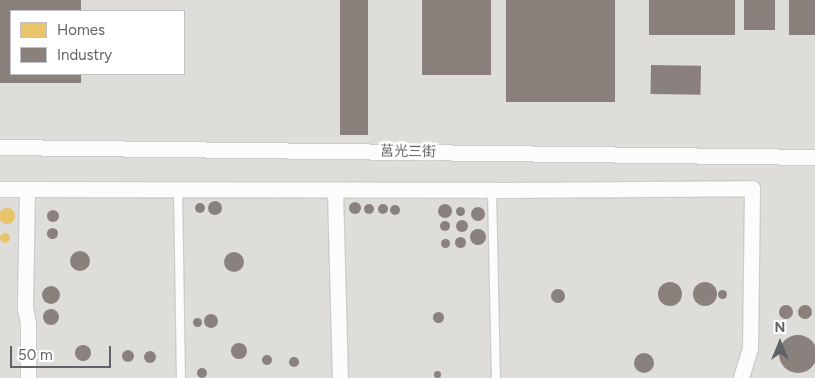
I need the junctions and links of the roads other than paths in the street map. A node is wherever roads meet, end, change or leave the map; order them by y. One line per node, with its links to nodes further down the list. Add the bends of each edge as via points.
1 (0, 147): 2 (street, 莒光三街)
2 (815, 157)
3 (0, 189): 4 (street)
4 (27, 189): 5 (street); 8 (street, via 25,308)
5 (178, 190): 6 (street); 9 (lane)
6 (335, 190): 7 (street); 10 (street)
7 (492, 190): 11 (lane); 12 (street, via 752,188 750,348)
8 (28, 378)
9 (182, 378)
10 (340, 378)
11 (496, 378)
12 (741, 378)

